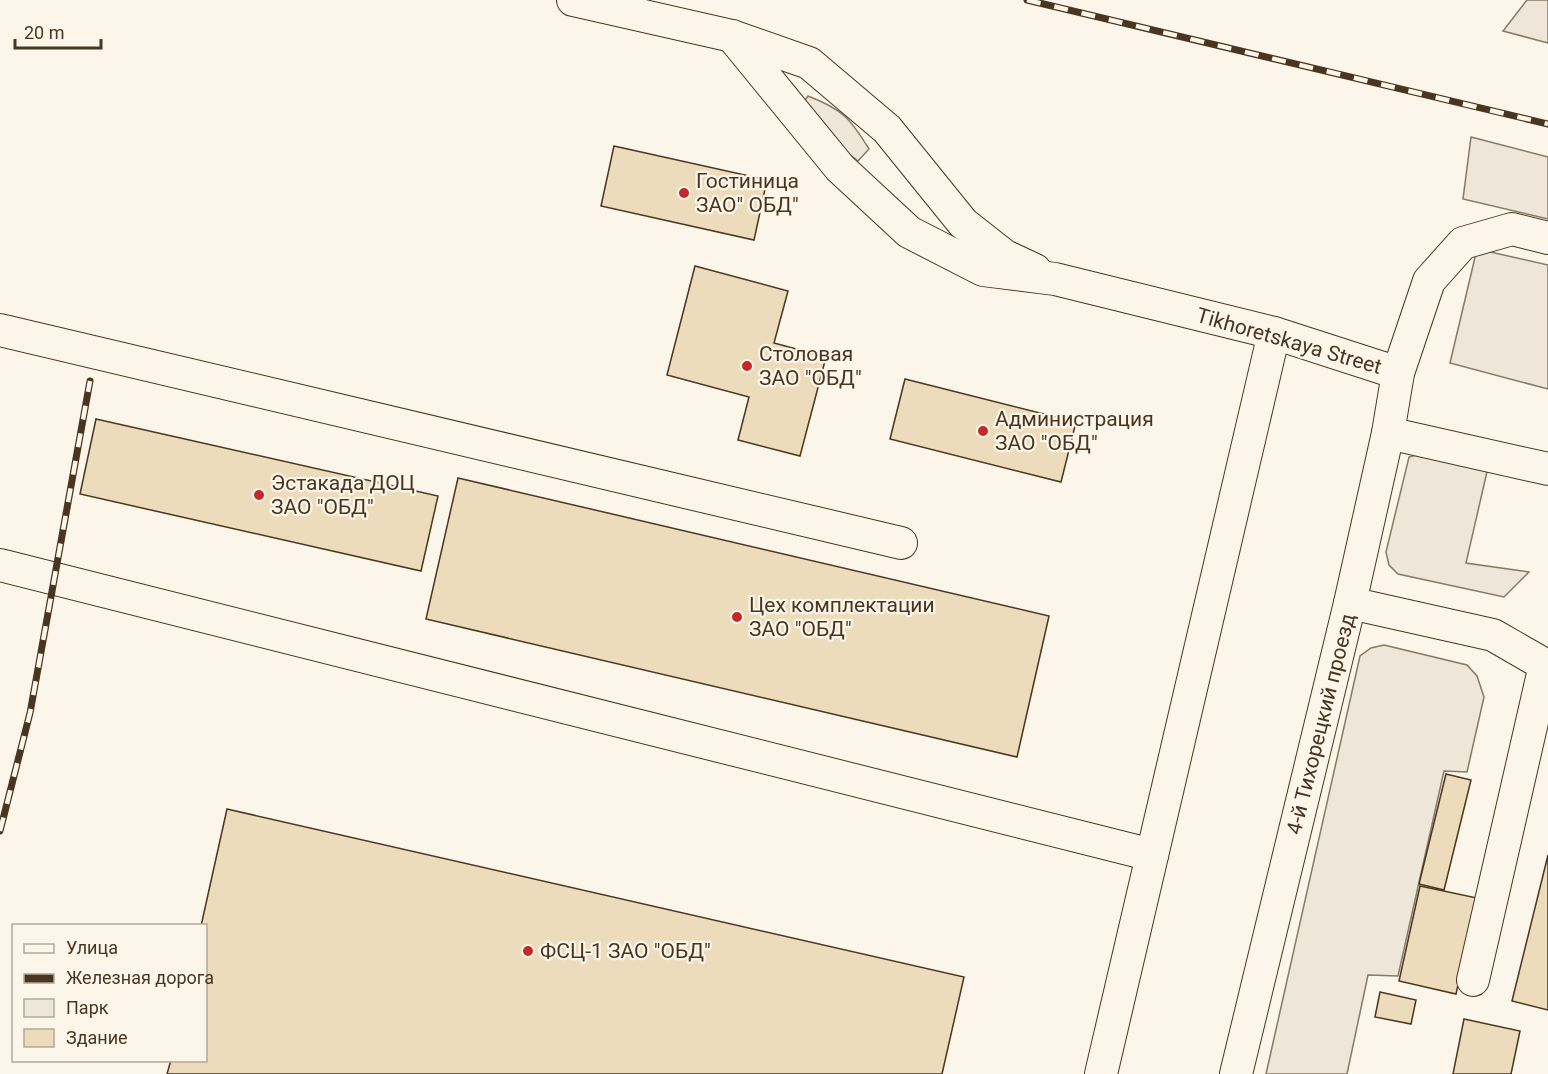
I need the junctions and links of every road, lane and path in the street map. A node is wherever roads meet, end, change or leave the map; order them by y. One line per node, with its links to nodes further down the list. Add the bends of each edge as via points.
1 (573, 0): 2 (street, Tikhoretskaya Street)
2 (732, 36): 4 (street, Tikhoretskaya Street, via 808,63 887,129 963,224 1005,256); 4 (street, Tikhoretskaya Street, via 840,168 909,232 983,270)
3 (1548, 238): 7 (street, Tikhoretskaya Street, via 1512,229 1463,243 1429,281)
4 (1055, 279): 6 (street, Tikhoretskaya Street)
5 (0, 330): 10 (street)
6 (1274, 333): 7 (street, Tikhoretskaya Street); 13 (street)
7 (1398, 372): 8 (street, 4-й Тихорецкий проезд)
8 (1388, 433): 9 (street); 12 (street, 4-й Тихорецкий проезд)
9 (1548, 469)
10 (901, 543)
11 (0, 565): 13 (street)
12 (1350, 603): 14 (street, via 1493,634 1545,665); 16 (street, 4-й Тихорецкий проезд)
13 (1152, 855): 15 (street)
14 (1473, 980)
15 (1101, 1074)
16 (1236, 1074)

